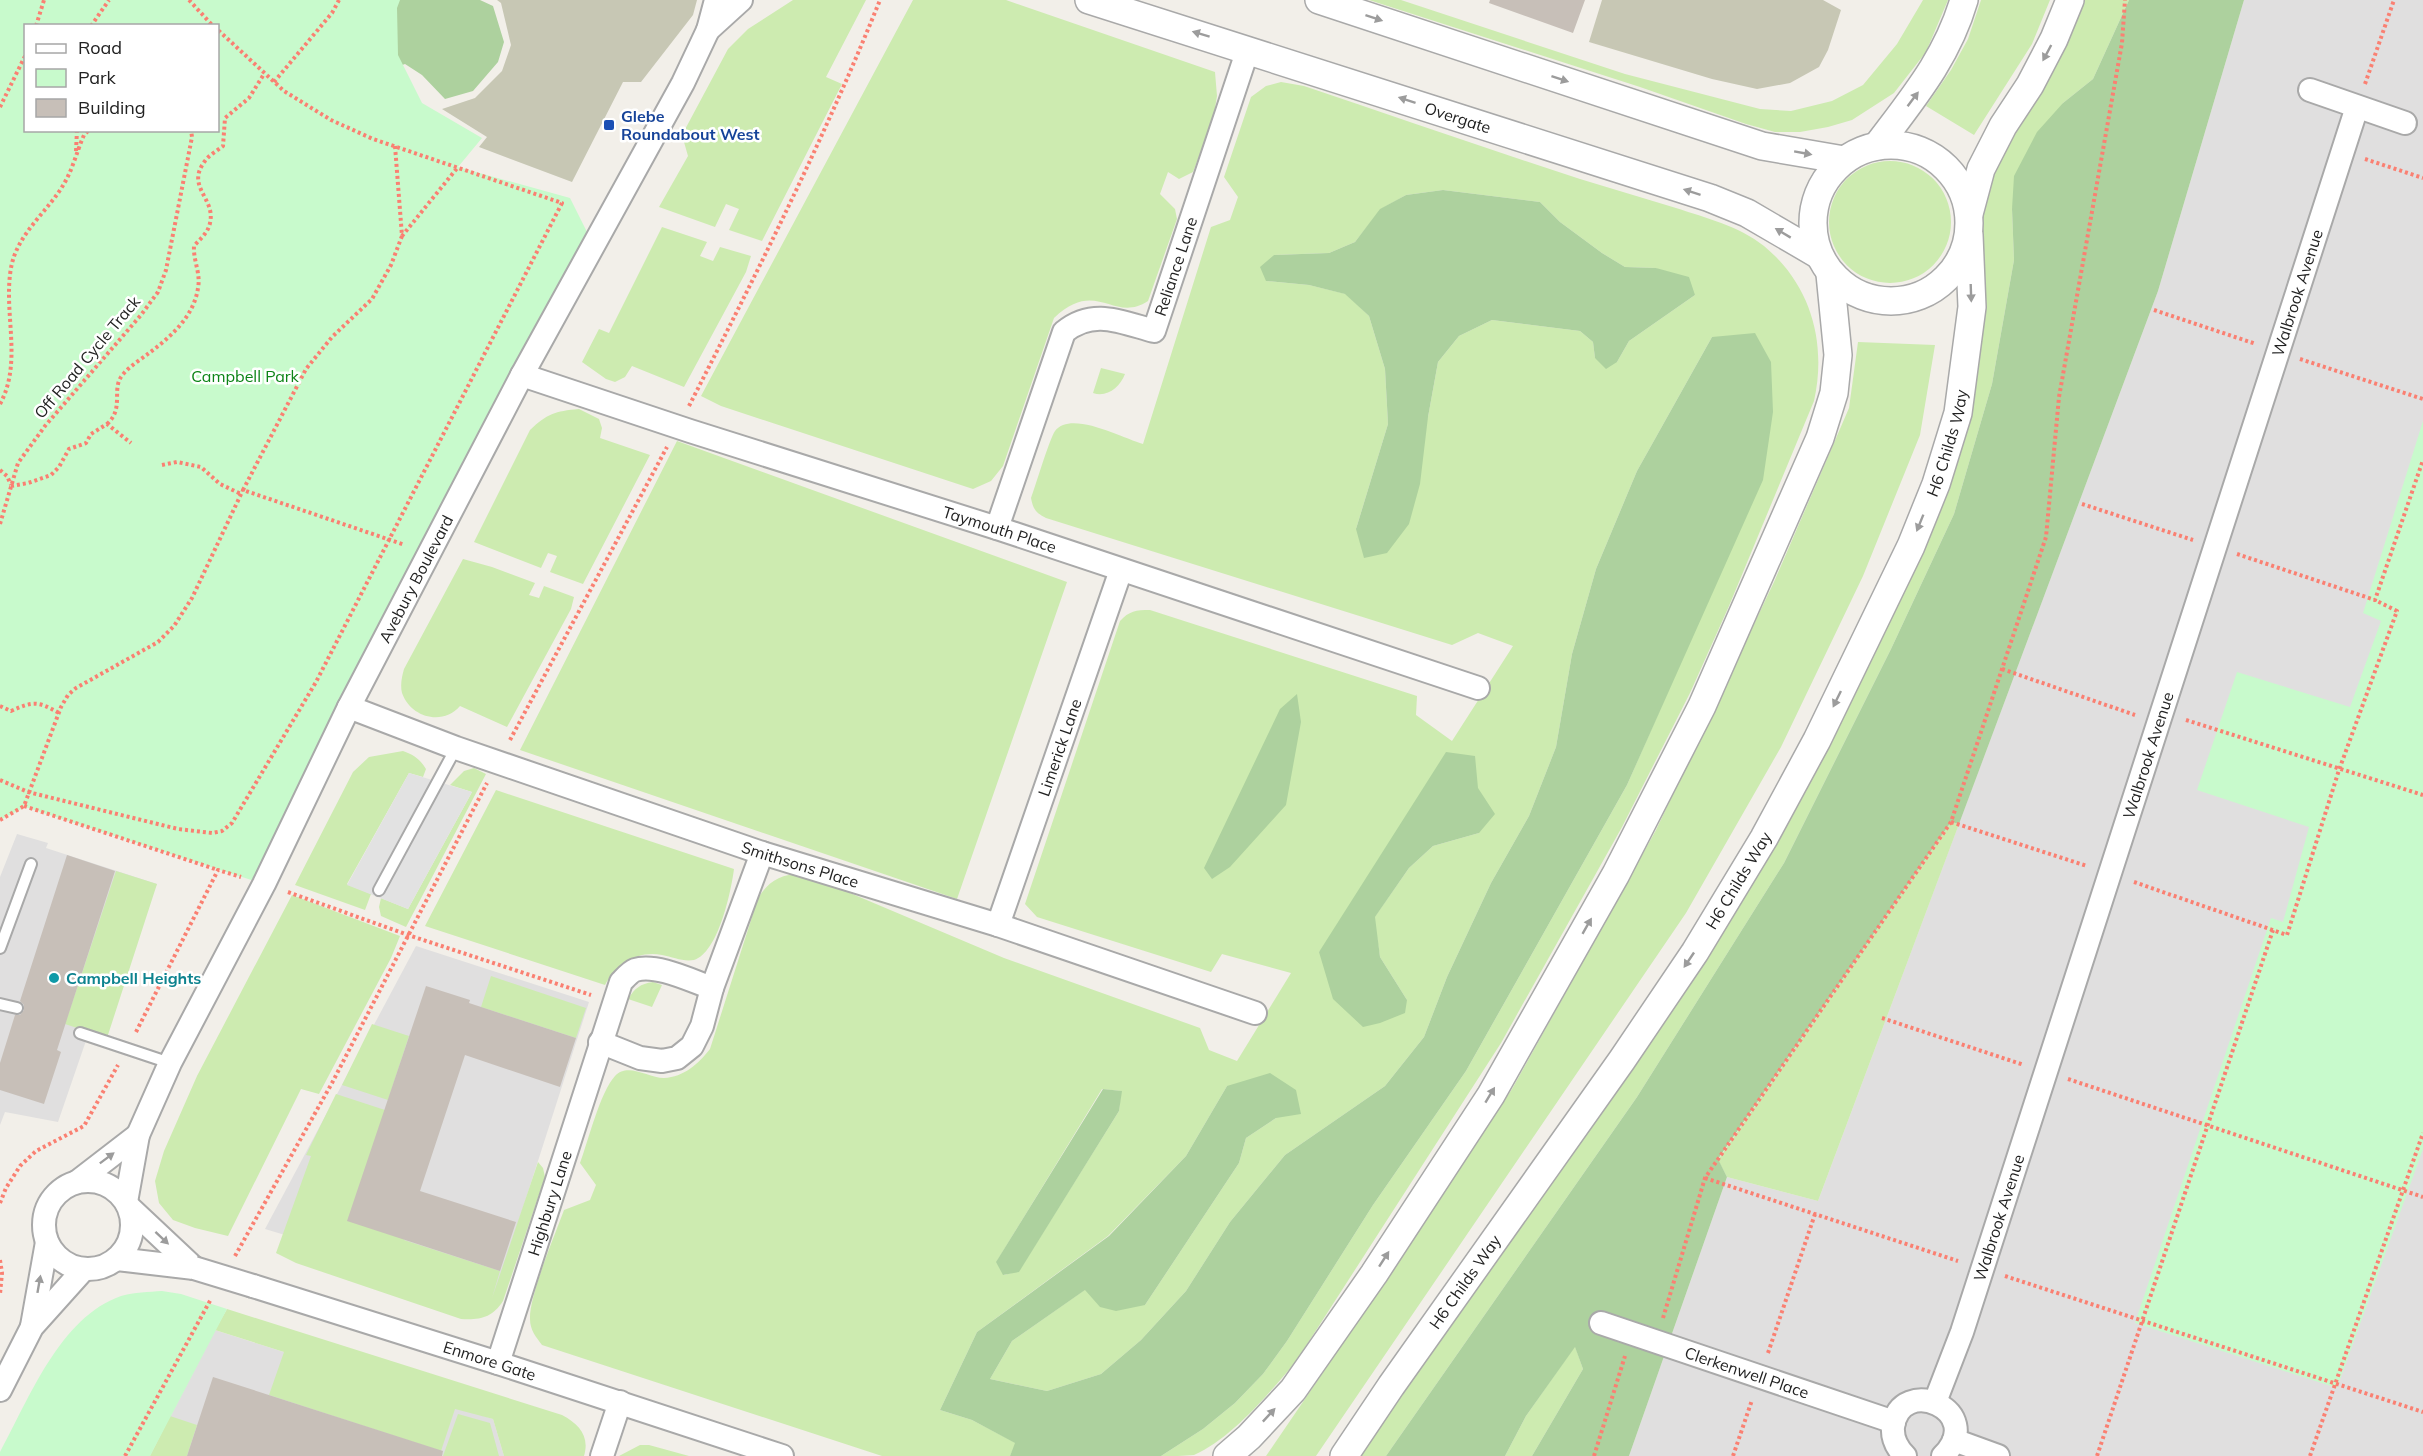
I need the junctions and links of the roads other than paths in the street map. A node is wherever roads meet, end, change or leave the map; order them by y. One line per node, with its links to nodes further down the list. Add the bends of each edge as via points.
1 (716, 0): 7 (street, Avebury Boulevard)
2 (741, 0): 7 (street, Avebury Boulevard)
3 (1089, 0): 8 (street, Overgate, one-way to 3)
4 (1319, 0): 13 (street, one-way to 13, via 1762,146)
5 (1964, 0): 12 (street, one-way to 5, via 1941,57)
6 (2070, 0): 14 (street, H6 Childs Way, one-way to 14, via 2055,39 1981,169)
7 (708, 30): 16 (street, Avebury Boulevard, via 683,83)
8 (1248, 49): 15 (street, Overgate, one-way to 8, via 1747,213 1710,198); 17 (street, Reliance Lane, via 1154,331 1090,318 1064,332)
9 (2310, 90): 10 (street)
10 (2357, 107): 11 (street); 46 (street, Walbrook Avenue, via 1982,1269)
11 (2406, 123)
12 (1877, 146): 13 (street); 14 (street, via 1903,145 1927,153 1948,169 1962,189)
13 (1844, 160): 15 (street, via 1818,193 1813,214 1813,235)
14 (1969, 224): 15 (street, via 1962,256 1950,275 1933,290 1912,299 1868,299 1847,289); 52 (street, H6 Childs Way, one-way to 52, via 1972,307 1958,413 1911,546 1817,740 1695,952)
15 (1824, 265): 51 (street, one-way to 15, via 1293,1389 1374,1274 1491,1095 1622,864 1701,706 1820,438 1834,393 1838,355)
16 (522, 375): 17 (street, Taymouth Place); 20 (street, Avebury Boulevard)
17 (997, 528): 18 (street, Taymouth Place)
18 (1121, 570): 19 (street, Taymouth Place); 25 (street, Limerick Lane)
19 (1478, 688)
20 (349, 706): 21 (street, Smithsons Place); 33 (street, Avebury Boulevard, via 264,884)
21 (456, 748): 22 (street, Smithsons Place); 24 (lane)
22 (762, 852): 25 (street, Smithsons Place); 27 (street)
23 (30, 864): 26 (lane)
24 (379, 890)
25 (998, 926): 30 (street, Smithsons Place)
26 (0, 948)
27 (712, 988): 32 (street, via 692,1046 677,1058 640,1058); 32 (street, Highbury Lane, via 646,968 633,971 621,982)
28 (0, 1004): 29 (lane)
29 (17, 1008)
30 (1255, 1013)
31 (80, 1033): 33 (lane)
32 (600, 1042): 43 (street, Highbury Lane)
33 (170, 1063): 34 (street, Avebury Boulevard)
34 (138, 1135): 35 (street, Avebury Boulevard, one-way to 34); 36 (street, Avebury Boulevard)
35 (77, 1182): 36 (street, via 105,1184); 37 (street, via 52,1198 45,1212)
36 (128, 1205): 38 (street, via 131,1235); 39 (street, Enmore Gate, one-way to 39)
37 (47, 1242): 40 (street, via 62,1261); 42 (street, one-way to 37)
38 (117, 1259): 39 (street, Enmore Gate); 40 (street)
39 (194, 1268): 43 (street, Enmore Gate, bridge)
40 (84, 1269): 42 (street)
41 (1601, 1323): 47 (street, Clerkenwell Place)
42 (32, 1327): 44 (street)
43 (498, 1363): 45 (street, Enmore Gate)
44 (0, 1390)
45 (620, 1402): 49 (street); 50 (street, Enmore Gate)
46 (1935, 1402): 47 (street, via 1916,1401 1899,1412); 48 (street, via 1950,1413 1954,1422)
47 (1894, 1422): 53 (street, via 1896,1445)
48 (1948, 1448): 54 (street)
49 (602, 1456)
50 (782, 1456)
51 (1227, 1456)
52 (1344, 1456)
53 (1905, 1456)
54 (1998, 1456)

